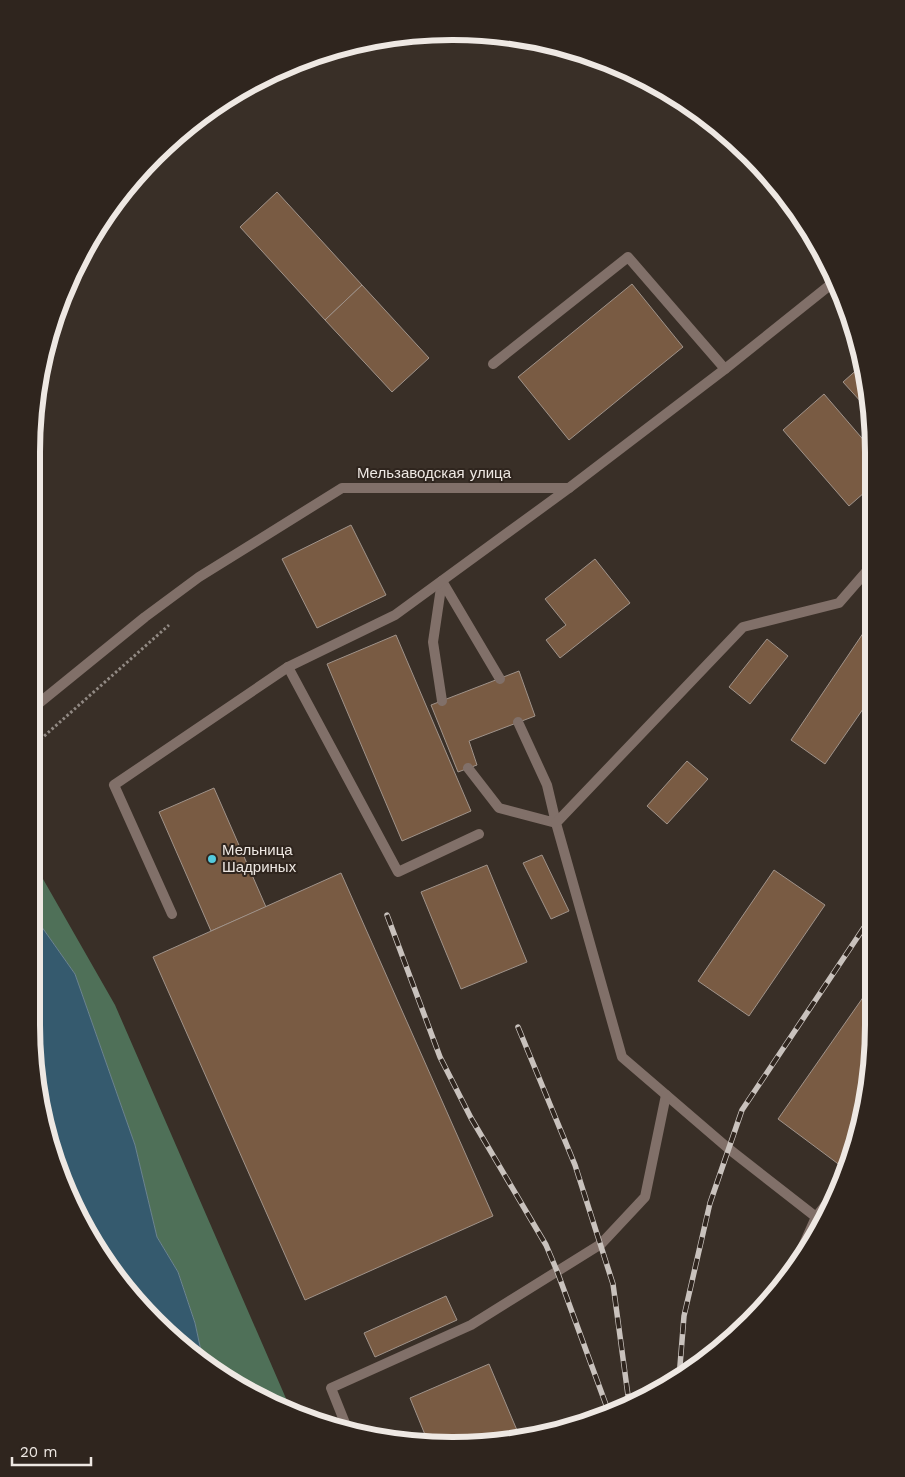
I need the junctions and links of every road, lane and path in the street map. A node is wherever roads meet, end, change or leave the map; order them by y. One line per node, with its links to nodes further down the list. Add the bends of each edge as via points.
1 (829, 285): 3 (street)
2 (493, 364): 3 (street, via 628,256)
3 (725, 369): 4 (street)
4 (569, 488): 6 (street); 11 (street, Мельзаводская улица, via 342,488 199,577)
5 (865, 573): 15 (street, via 839,604 743,627)
6 (442, 581): 8 (street, via 395,615); 9 (street); 10 (street, via 433,642)
7 (170, 624): 13 (path)
8 (288, 667): 16 (street, via 398,872); 17 (street, via 114,785)
9 (500, 678)
10 (442, 701)
11 (40, 702)
12 (518, 722): 15 (street, via 547,785)
13 (40, 740)
14 (468, 768): 15 (street, via 499,808)
15 (556, 823): 18 (street, via 622,1057)
16 (479, 834)
17 (172, 914)
18 (666, 1095): 20 (street); 22 (street, via 645,1197 601,1244 471,1325 331,1388)
19 (819, 1214): 20 (street)
20 (816, 1217): 21 (street)
21 (809, 1232)
22 (344, 1422)

